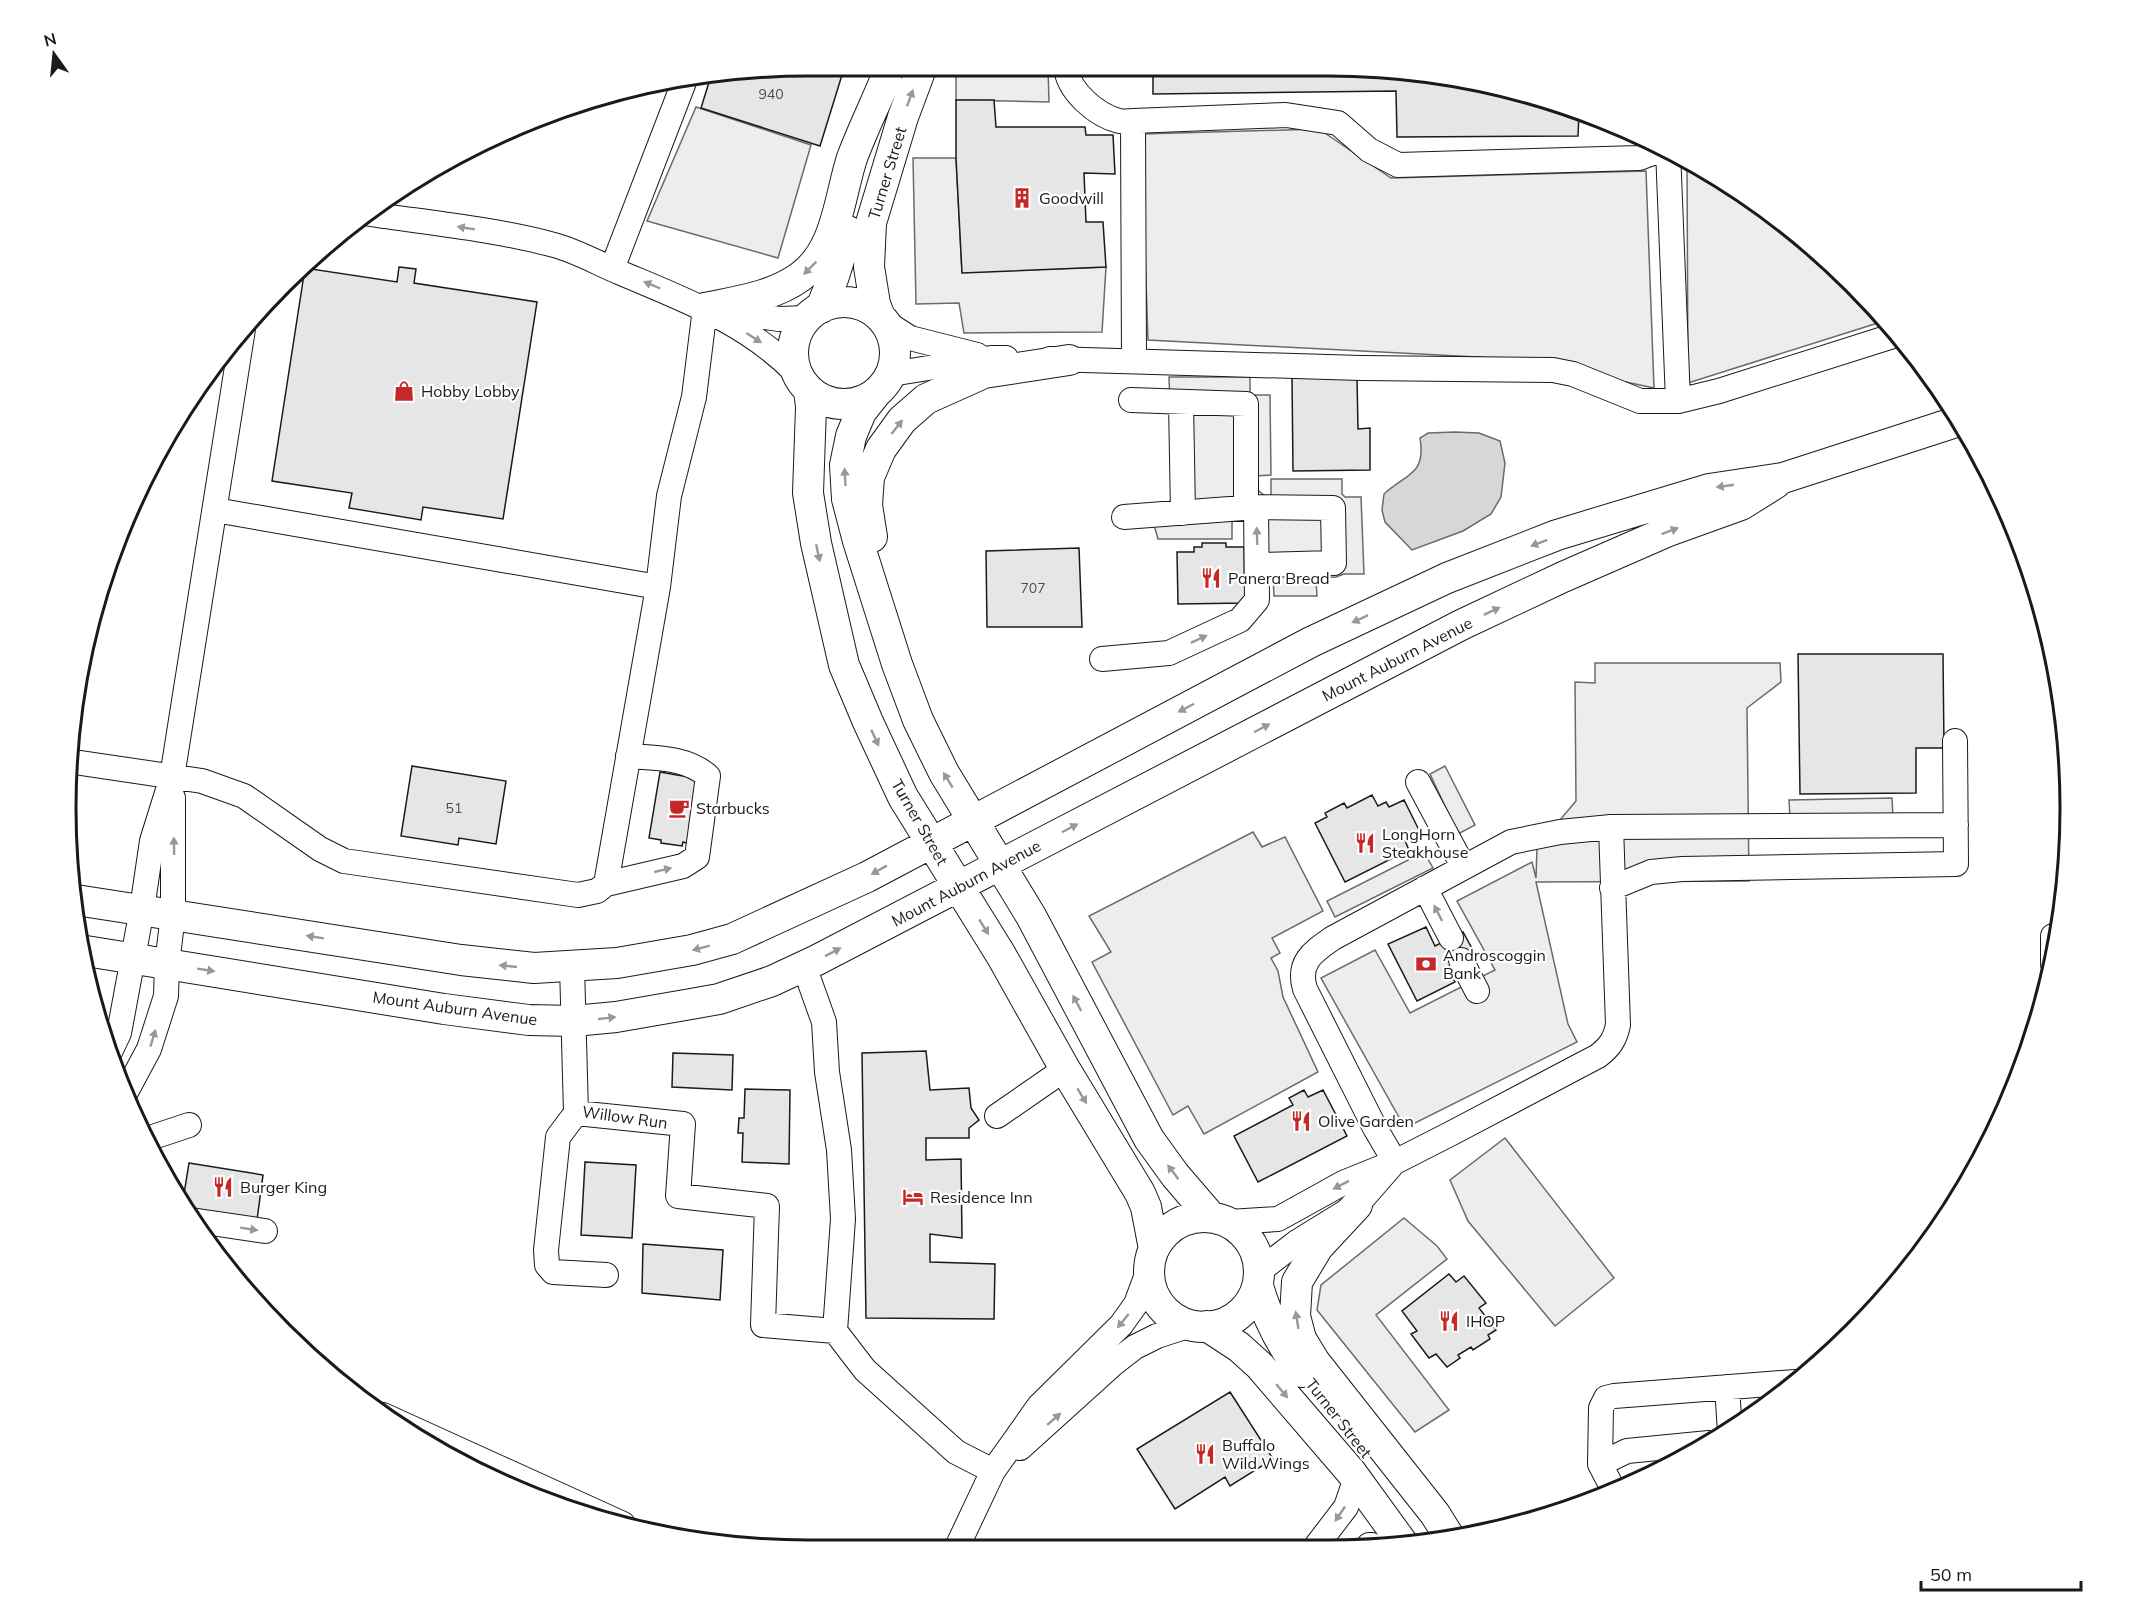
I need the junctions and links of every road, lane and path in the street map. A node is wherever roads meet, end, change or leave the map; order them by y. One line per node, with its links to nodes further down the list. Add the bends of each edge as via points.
1 (886, 76): 11 (main road, one-way to 11, via 853,158 830,237 817,262 781,289)
2 (887, 76): 12 (main road, Turner Street, via 845,243)
3 (918, 76): 13 (main road, Turner Street, one-way to 3, via 869,267 871,223)
4 (1068, 76): 6 (street, via 1093,108 1119,121)
5 (682, 88): 10 (street)
6 (1133, 121): 7 (street, via 1286,115 1338,123 1369,150 1398,165 1639,158); 18 (street)
7 (1654, 153)
8 (1667, 160): 22 (street)
9 (380, 216): 10 (street, one-way to 9, via 556,246 504,234)
10 (612, 269): 11 (street, one-way to 10)
11 (705, 308): 12 (street, via 779,319); 19 (street, one-way to 19, via 781,357); 34 (street, via 694,397 669,496)
12 (814, 313): 13 (main road, via 831,304 848,303 863,306); 19 (main road, Turner Street, via 801,326 794,343 793,354)
13 (882, 320): 16 (street, via 910,338); 20 (main road, Turner Street, via 894,342 896,356)
14 (1889, 338): 22 (street)
15 (238, 350): 30 (street)
16 (991, 358): 17 (street); 20 (street)
17 (1069, 360): 18 (street); 36 (main road, one-way to 17, via 867,505 869,477 881,449 902,420 936,394 984,373)
18 (1134, 361): 22 (street, via 1554,370 1640,400)
19 (803, 382): 20 (main road, via 824,400 853,404); 45 (main road, Turner Street, one-way to 45, via 811,407 808,493 844,664 903,797)
20 (884, 383): 36 (main road, Turner Street, one-way to 20, via 847,499 845,465 861,412)
21 (1131, 400): 23 (street)
22 (1677, 401)
23 (1181, 402): 29 (street, via 1246,404); 31 (street)
24 (1948, 420): 27 (main road)
25 (1950, 424): 27 (main road, Mount Auburn Avenue)
26 (1954, 430): 27 (main road)
27 (1904, 438): 28 (main road, Mount Auburn Avenue)
28 (1783, 478): 42 (main road, Mount Auburn Avenue, one-way to 42, via 1709,489 1557,536 1447,578 1311,642); 46 (main road, Mount Auburn Avenue, one-way to 28, via 1461,625 1646,541 1741,505)
29 (1251, 508): 31 (street); 33 (street, one-way to 29); 33 (street, via 1333,508 1334,563)
30 (215, 510): 34 (street); 40 (street)
31 (1182, 513): 32 (street)
32 (1124, 517)
33 (1266, 565): 35 (street, one-way to 33, via 1169,653 1240,620 1257,600)
34 (658, 586): 38 (street)
35 (1102, 659)
36 (897, 664): 42 (main road, Turner Street, one-way to 36, via 918,720)
37 (1955, 741): 43 (street)
38 (628, 756): 48 (street); 48 (street, one-way to 38, via 683,866 697,857 708,776 698,767 668,759)
39 (78, 763): 40 (street)
40 (172, 777): 48 (street, via 202,781 244,796 320,849 344,861 579,895 597,891); 53 (street, via 152,842); 54 (street, one-way to 40)
41 (1418, 782): 47 (street)
42 (973, 820): 45 (main road, Mount Auburn Avenue); 46 (main road, Turner Street)
43 (1956, 825): 44 (street); 51 (street, via 1956,864 1651,872)
44 (1611, 827): 47 (street, via 1510,842); 51 (street)
45 (931, 842): 49 (main road, Turner Street); 60 (main road, Mount Auburn Avenue, one-way to 60, via 867,877 732,939 617,963)
46 (1000, 866): 49 (main road, Mount Auburn Avenue); 73 (main road, Turner Street, one-way to 46, via 1175,1175 1149,1139 1031,916)
47 (1463, 867): 50 (street)
48 (606, 884)
49 (959, 887): 61 (main road, Mount Auburn Avenue, one-way to 49); 65 (main road, Turner Street, one-way to 65)
50 (1425, 888): 55 (street, one-way to 50); 71 (street, via 1315,950 1301,977)
51 (1612, 888): 71 (street, via 1618,1025 1609,1048)
52 (83, 901): 53 (main road, Mount Auburn Avenue)
53 (142, 909): 54 (main road, Mount Auburn Avenue); 57 (street)
54 (173, 915): 59 (street); 60 (main road, Mount Auburn Avenue, one-way to 54, via 534,968 461,960)
55 (1451, 939)
56 (91, 952): 57 (main road, Mount Auburn Avenue)
57 (132, 958): 59 (main road, Mount Auburn Avenue); 64 (street)
58 (1461, 960): 62 (street)
59 (167, 964): 63 (main road, Mount Auburn Avenue, one-way to 63, via 444,1010); 66 (street, one-way to 59, via 149,1049 165,996)
60 (572, 966): 63 (street, Willow Run)
61 (804, 966): 63 (main road, Mount Auburn Avenue, one-way to 61, via 719,999); 80 (street, via 824,1022 839,1150 843,1219)
62 (1478, 991)
63 (574, 1021): 67 (street, Willow Run)
64 (115, 1042)
65 (1065, 1069): 68 (street); 76 (main road, Turner Street, one-way to 76, via 1140,1193 1146,1207)
66 (130, 1084)
67 (576, 1113): 77 (street, via 558,1137 547,1265 553,1272); 80 (street, Willow Run, via 683,1124 678,1196 767,1206 763,1325)
68 (997, 1116)
69 (148, 1124): 70 (street, via 178,1123)
70 (154, 1136)
71 (1395, 1162): 72 (street); 73 (street, one-way to 73, via 1343,1183 1278,1219)
72 (1357, 1205): 78 (street, via 1298,1242); 91 (main road, one-way to 72, via 1301,1339 1295,1316 1297,1282 1318,1247)
73 (1220, 1220): 76 (main road, via 1198,1216 1173,1226 1159,1240); 78 (main road, via 1246,1235 1259,1260)
74 (205, 1222): 75 (street, one-way to 75)
75 (265, 1231)
76 (1151, 1259): 79 (main road, via 1156,1298 1168,1313); 87 (street, one-way to 87, via 1136,1304 1121,1325 1039,1406)
77 (606, 1275)
78 (1258, 1279): 79 (main road, via 1248,1306 1231,1320); 92 (main road, Turner Street, via 1271,1320 1291,1358)
79 (1198, 1326): 87 (street, one-way to 79, via 1135,1347 1157,1336); 88 (main road, Turner Street, one-way to 88, via 1239,1347 1260,1365)
80 (835, 1331): 87 (street, via 865,1370 956,1452)
81 (1781, 1383): 82 (street)
82 (1727, 1387): 83 (street); 86 (street, via 1606,1398 1601,1408)
83 (1729, 1421)
84 (440, 1441): 90 (street)
85 (1689, 1445): 86 (street, via 1627,1451)
86 (1600, 1464): 89 (street)
87 (993, 1471): 94 (street)
88 (1356, 1479): 93 (main road, Turner Street); 95 (street, one-way to 95, via 1346,1507)
89 (1611, 1484)
90 (580, 1504)
91 (1445, 1530)
92 (1428, 1533)
93 (1398, 1537)
94 (960, 1540)
95 (1321, 1540)

